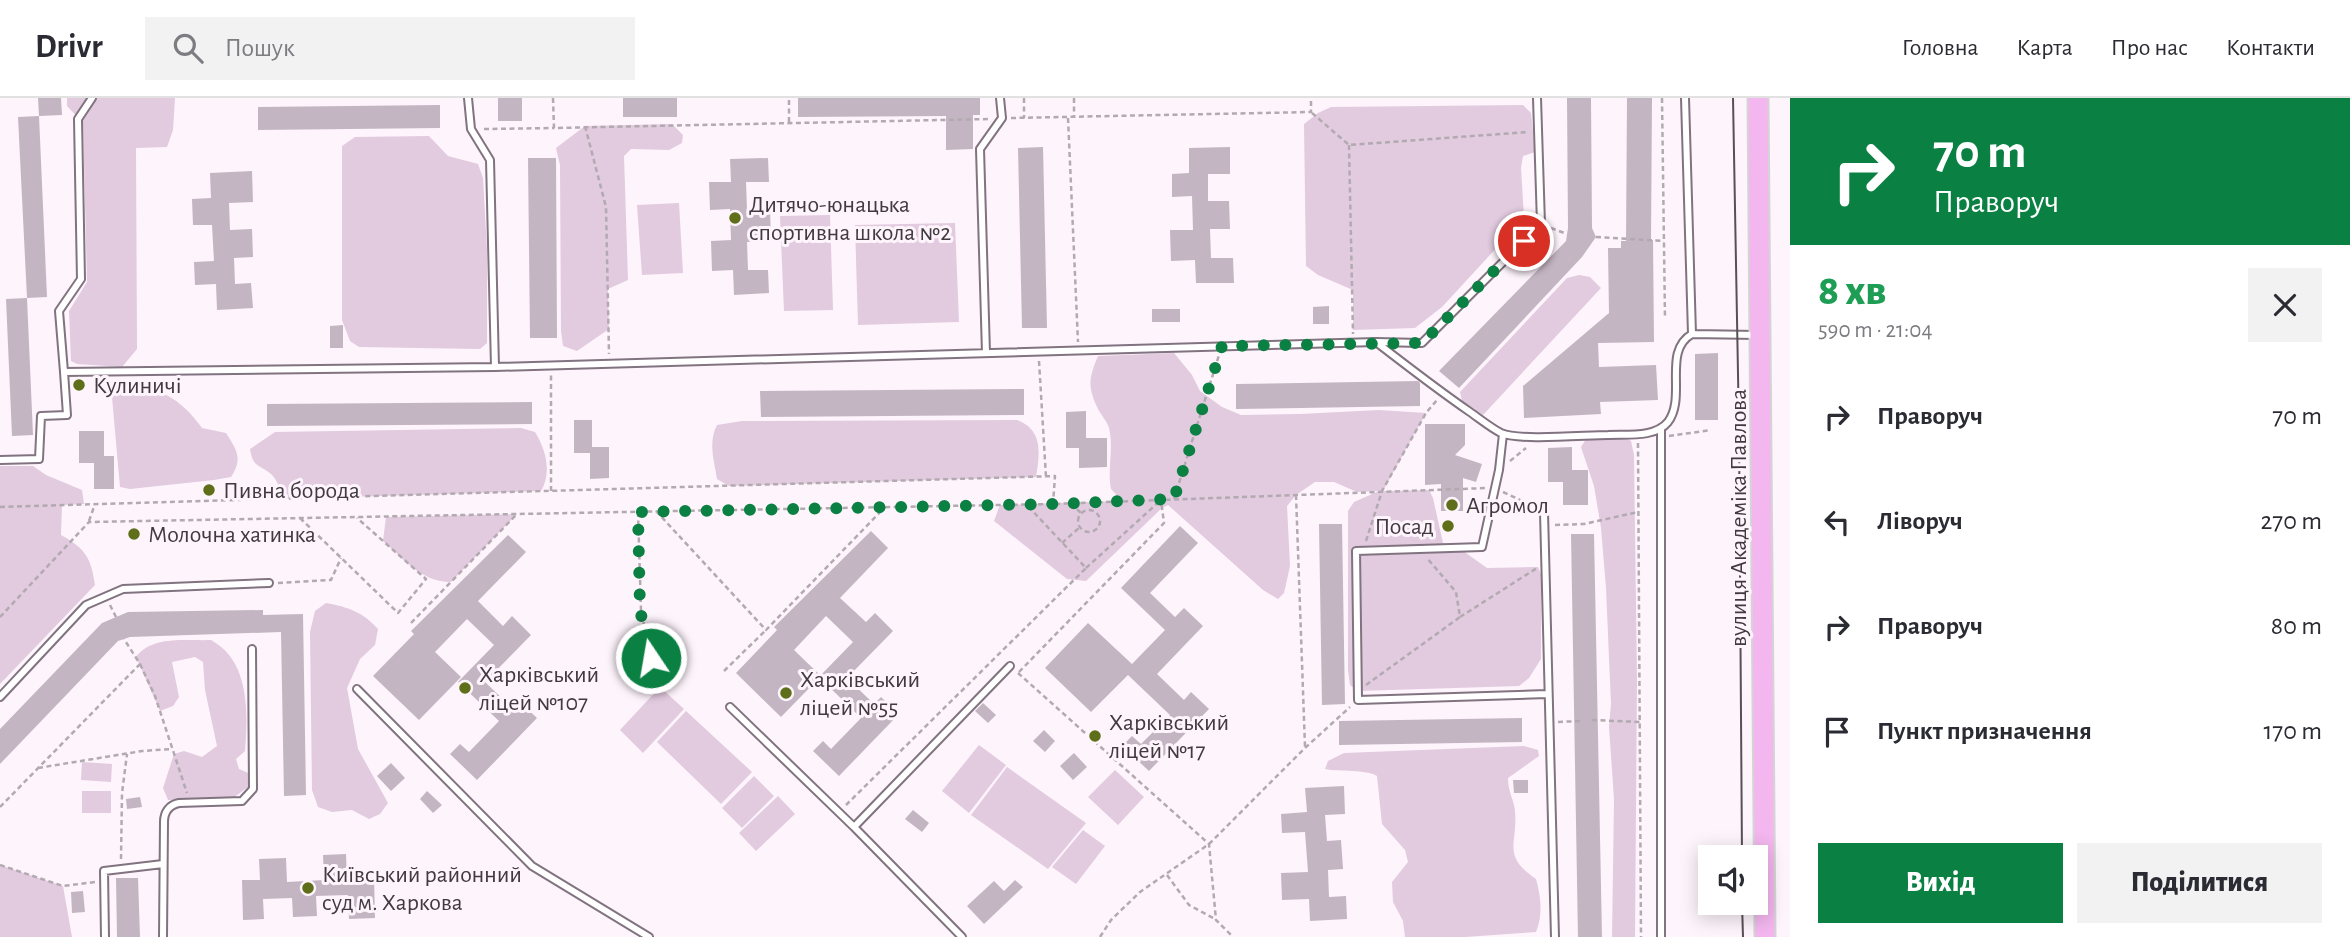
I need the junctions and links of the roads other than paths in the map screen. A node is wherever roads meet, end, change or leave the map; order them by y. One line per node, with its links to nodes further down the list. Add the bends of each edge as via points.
1 (92, 98): 12 (lane, via 78,119 81,279 59,311)
2 (468, 98): 11 (lane, via 471,129 490,160)
3 (1000, 98): 10 (lane, via 1002,118 980,149)
4 (1537, 98): 9 (lane, via 1541,224 1422,343)
5 (1685, 98): 7 (lane)
6 (1758, 98): 8 (main road, вулиця Академіка Павлова)
7 (1692, 334): 8 (lane); 14 (lane, via 1679,347 1674,408)
8 (1761, 335): 32 (main road, вулиця Академіка Павлова)
9 (1376, 342): 10 (lane); 13 (lane)
10 (986, 353): 11 (lane)
11 (495, 368): 12 (lane)
12 (64, 372): 15 (lane, via 67,415 41,416 39,459)
13 (1503, 434): 14 (lane); 21 (lane, via 1482,547 1356,551 1358,700)
14 (1661, 434): 31 (lane)
15 (0, 460)
16 (1544, 512): 21 (lane)
17 (269, 583): 22 (lane, via 123,589 86,605)
18 (252, 649): 25 (lane, via 253,789 237,802 174,804 164,817)
19 (1010, 666): 24 (lane)
20 (357, 689): 28 (lane, via 532,866)
21 (1547, 694): 30 (lane)
22 (0, 697)
23 (730, 707): 24 (lane)
24 (854, 827): 29 (lane)
25 (163, 864): 26 (lane, via 104,871); 27 (lane)
26 (105, 937)
27 (163, 937)
28 (649, 937)
29 (962, 937)
30 (1555, 937)
31 (1661, 937)
32 (1765, 937)

